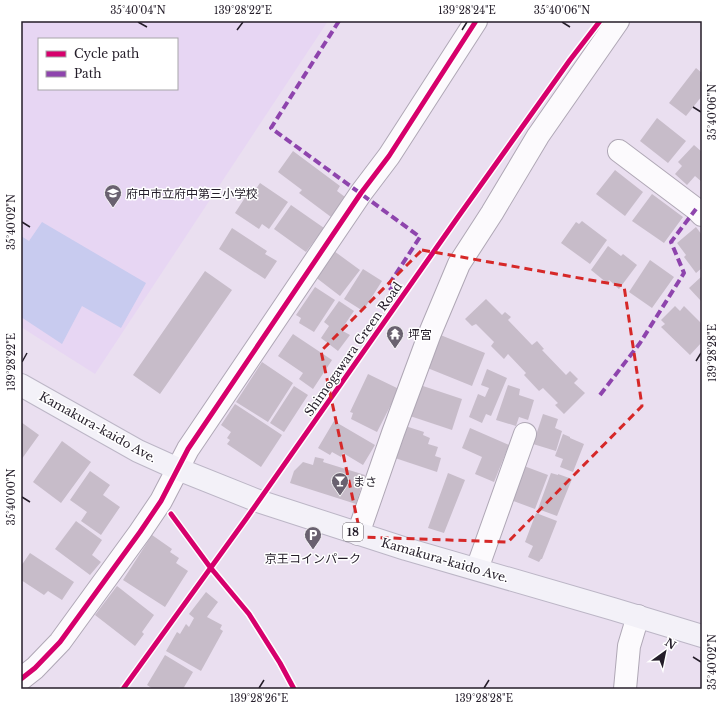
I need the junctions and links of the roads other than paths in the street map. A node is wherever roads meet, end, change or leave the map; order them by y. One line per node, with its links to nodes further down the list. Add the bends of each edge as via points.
1 (476, 21): 7 (street, via 389,156 361,193 188,449)
2 (618, 21): 8 (street, via 538,136 459,264 430,333)
3 (619, 152): 4 (street)
4 (702, 215)
5 (21, 385): 7 (main road, Kamakura-kaido Ave. / 18, via 138,451)
6 (525, 434): 9 (street)
7 (178, 469): 8 (main road, Kamakura-kaido Ave. / 18, via 258,501); 12 (street, via 140,532 60,642)
8 (358, 534): 9 (main road, Kamakura-kaido Ave. / 18)
9 (477, 569): 10 (main road, Kamakura-kaido Ave. / 18)
10 (638, 616): 11 (main road, Kamakura-kaido Ave. / 18); 13 (street, via 629,646)
11 (702, 636)
12 (21, 679)
13 (625, 689)

